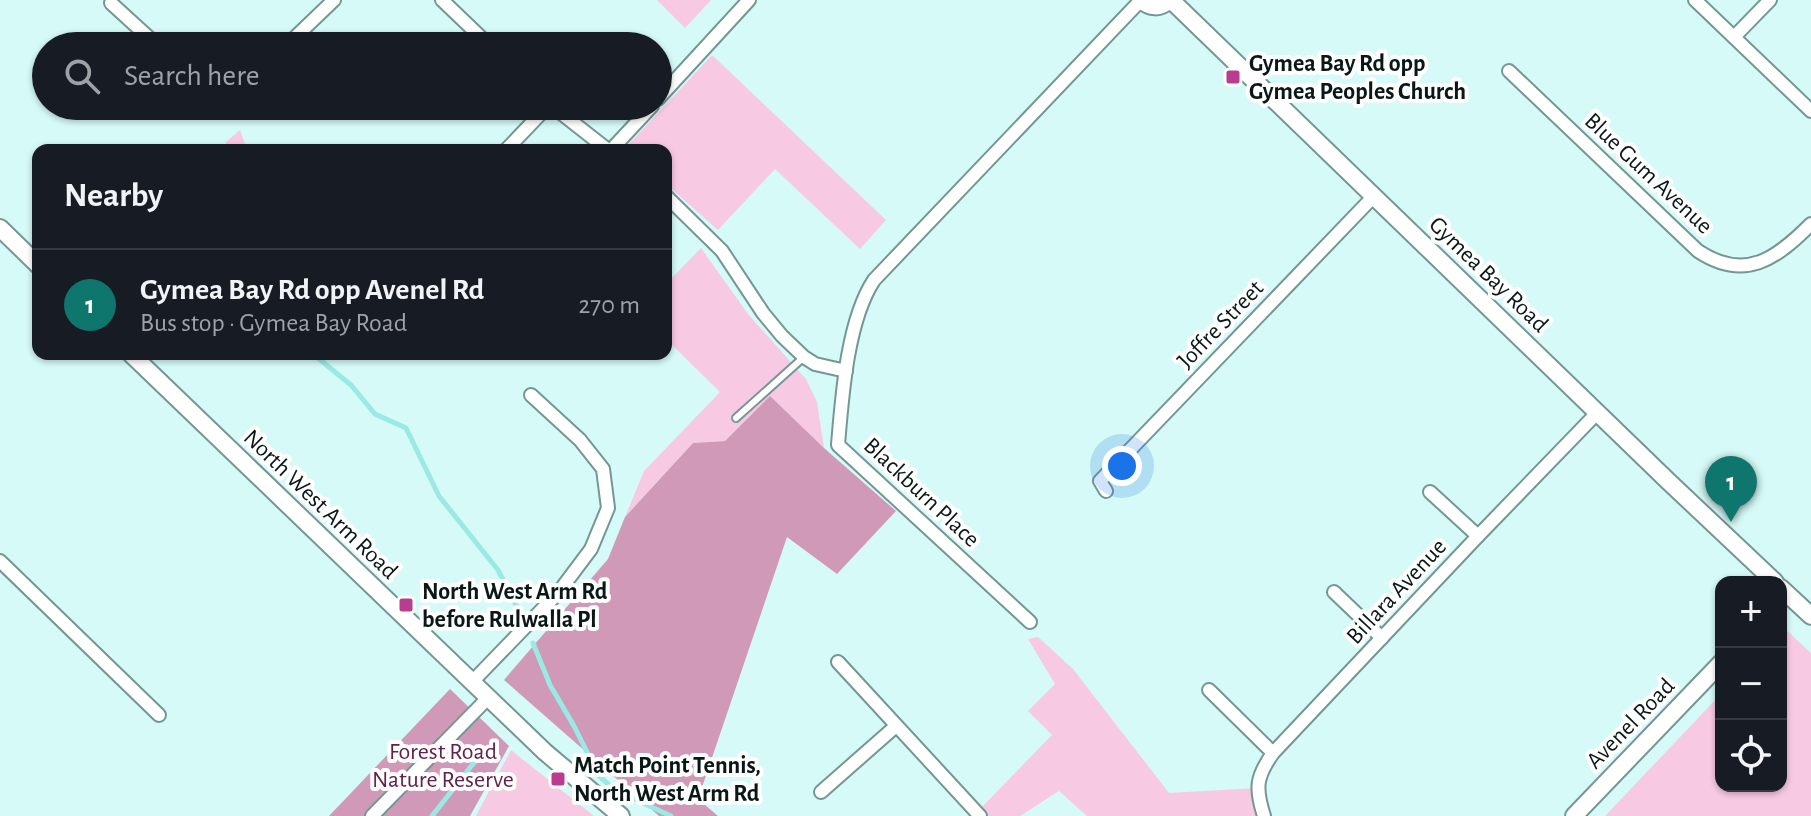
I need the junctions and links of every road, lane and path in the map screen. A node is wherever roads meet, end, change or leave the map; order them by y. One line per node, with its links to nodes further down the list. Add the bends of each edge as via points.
1 (334, 0): 10 (street)
2 (442, 0): 11 (street)
3 (749, 0): 14 (street)
4 (1141, 0): 5 (street, via 1152,7); 29 (street, Blackburn Place, via 874,280 859,311)
5 (1170, 0): 22 (street, Gymea Bay Road)
6 (1695, 0): 12 (street)
7 (1770, 0): 12 (street)
8 (111, 3): 9 (street)
9 (143, 32)
10 (301, 32)
11 (475, 32)
12 (1734, 37): 15 (street)
13 (1509, 71): 24 (street, Blue Gum Avenue, via 1709,258 1733,265 1760,263)
14 (672, 84)
15 (1811, 111)
16 (536, 120): 19 (street)
17 (569, 120): 20 (street)
18 (638, 120): 21 (street)
19 (512, 144)
20 (601, 144)
21 (615, 144)
22 (1373, 197): 31 (street, Gymea Bay Road); 33 (street, Joffre Street, via 1103,486)
23 (672, 202): 27 (street, via 715,242 770,323)
24 (1811, 224)
25 (0, 228): 26 (street)
26 (32, 259)
27 (804, 357): 29 (street); 32 (lane)
28 (137, 360): 45 (street, North West Arm Road)
29 (846, 371): 41 (street, Blackburn Place, via 838,445)
30 (531, 395): 45 (street, via 603,469 608,508 591,549 558,593)
31 (1598, 412): 35 (street, Billara Avenue); 37 (street, Gymea Bay Road)
32 (736, 418)
33 (1085, 486)
34 (1430, 492): 35 (street)
35 (1478, 536): 42 (street, Billara Avenue)
36 (0, 561): 48 (street)
37 (1766, 576)
38 (1334, 592): 42 (street)
39 (1787, 596): 40 (street, Gymea Bay Road)
40 (1811, 616)
41 (1030, 622)
42 (1382, 638): 50 (street, Billara Avenue)
43 (838, 662): 49 (street)
44 (1715, 669): 52 (street, Avenel Road)
45 (472, 682): 47 (street, North West Arm Road)
46 (1209, 690): 50 (street)
47 (488, 698): 53 (street); 54 (street, North West Arm Road)
48 (159, 715)
49 (896, 726): 51 (street); 55 (street)
50 (1273, 753): 56 (street, Billara Avenue, via 1258,780)
51 (821, 792)
52 (1581, 814)
53 (372, 816)
54 (621, 816)
55 (980, 816)
56 (1264, 816)

